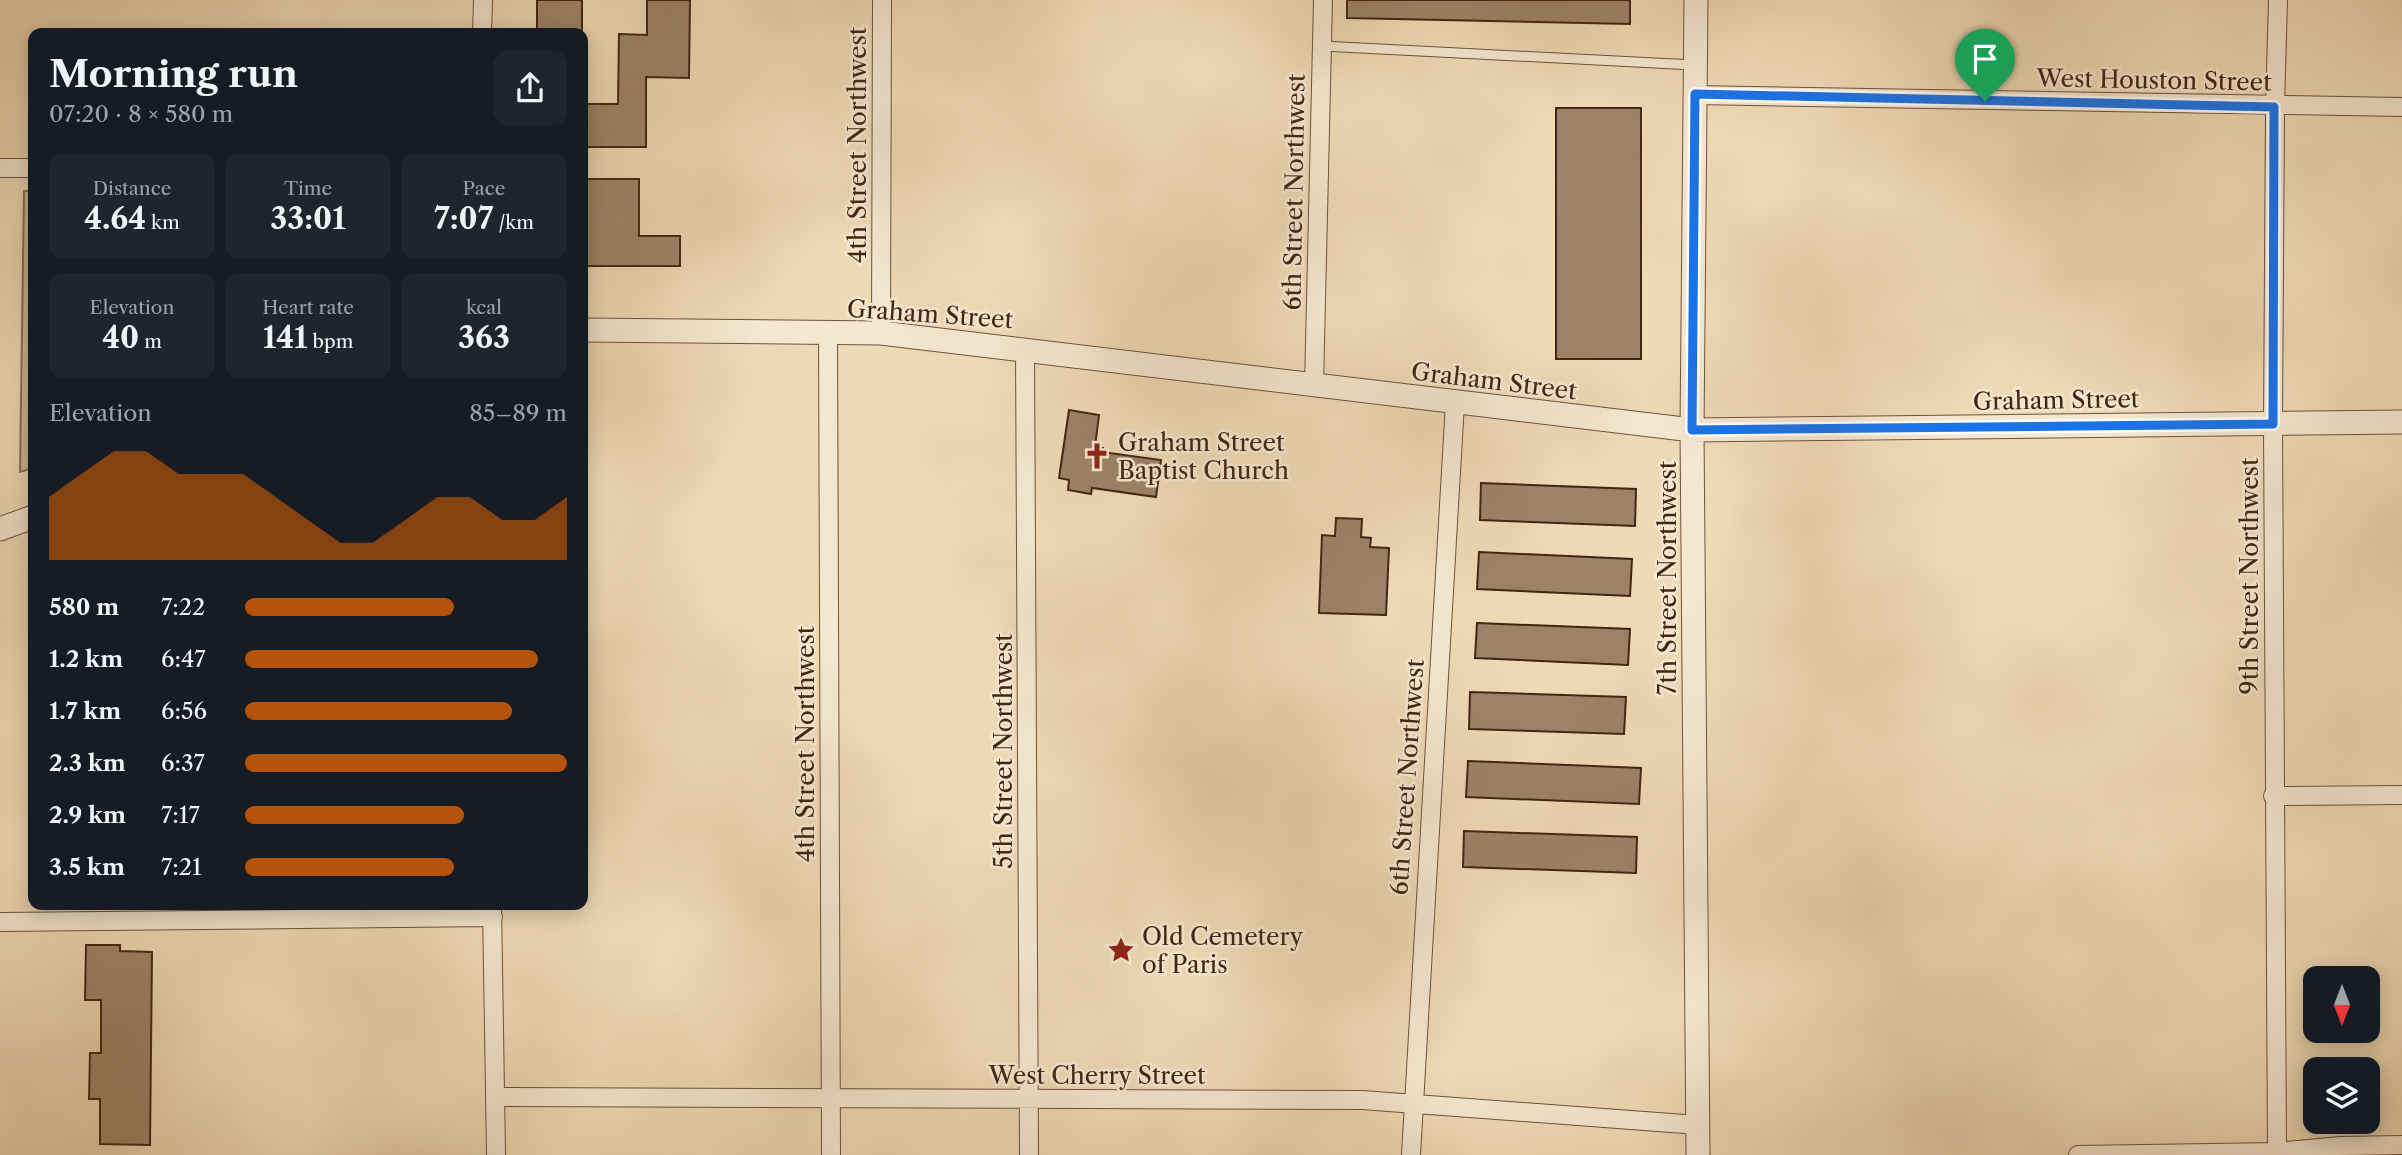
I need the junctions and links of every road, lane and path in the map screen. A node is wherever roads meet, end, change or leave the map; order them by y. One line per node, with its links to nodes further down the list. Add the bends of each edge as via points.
1 (483, 0): 6 (street)
2 (882, 0): 16 (street, 4th Street Northwest)
3 (1323, 0): 7 (street, 6th Street Northwest)
4 (1696, 0): 8 (street, 7th Street Northwest)
5 (2278, 0): 10 (street, 9th Street Northwest)
6 (482, 28)
7 (1322, 46): 8 (lane); 18 (street, 6th Street Northwest)
8 (1695, 65): 9 (street, 7th Street Northwest)
9 (1695, 94): 10 (street, West Houston Street); 22 (street, 7th Street Northwest)
10 (2274, 107): 11 (street, West Houston Street); 21 (street, 9th Street Northwest)
11 (2402, 107)
12 (0, 168): 13 (street)
13 (28, 168)
14 (588, 330): 15 (street, Graham Street)
15 (828, 333): 16 (street, Graham Street); 31 (street, 4th Street Northwest)
16 (881, 333): 17 (street, Graham Street)
17 (1025, 348): 18 (street, Graham Street); 30 (street, 5th Street Northwest)
18 (1314, 386): 19 (street, Graham Street)
19 (1455, 403): 22 (street, Graham Street); 32 (street, 6th Street Northwest)
20 (2402, 422): 21 (street, Graham Street)
21 (2273, 424): 22 (street, Graham Street); 26 (street, 9th Street Northwest)
22 (1692, 430): 33 (street, 7th Street Northwest)
23 (28, 519): 24 (street)
24 (0, 529)
25 (2402, 795): 26 (street)
26 (2273, 796): 36 (street, 9th Street Northwest)
27 (492, 911): 28 (street); 29 (street)
28 (0, 922)
29 (495, 1097): 31 (street, West Cherry Street); 37 (street)
30 (1029, 1099): 31 (street, West Cherry Street); 32 (street, West Cherry Street); 39 (street, 5th Street Northwest)
31 (832, 1100): 38 (street, 4th Street Northwest)
32 (1412, 1104): 33 (street, West Cherry Street); 40 (street, 6th Street Northwest)
33 (1698, 1125): 41 (street, 7th Street Northwest)
34 (2402, 1145): 35 (street)
35 (2341, 1150): 36 (street)
36 (2277, 1152): 42 (street)
37 (496, 1155)
38 (831, 1155)
39 (1029, 1155)
40 (1411, 1155)
41 (1698, 1155)
42 (2078, 1155)

